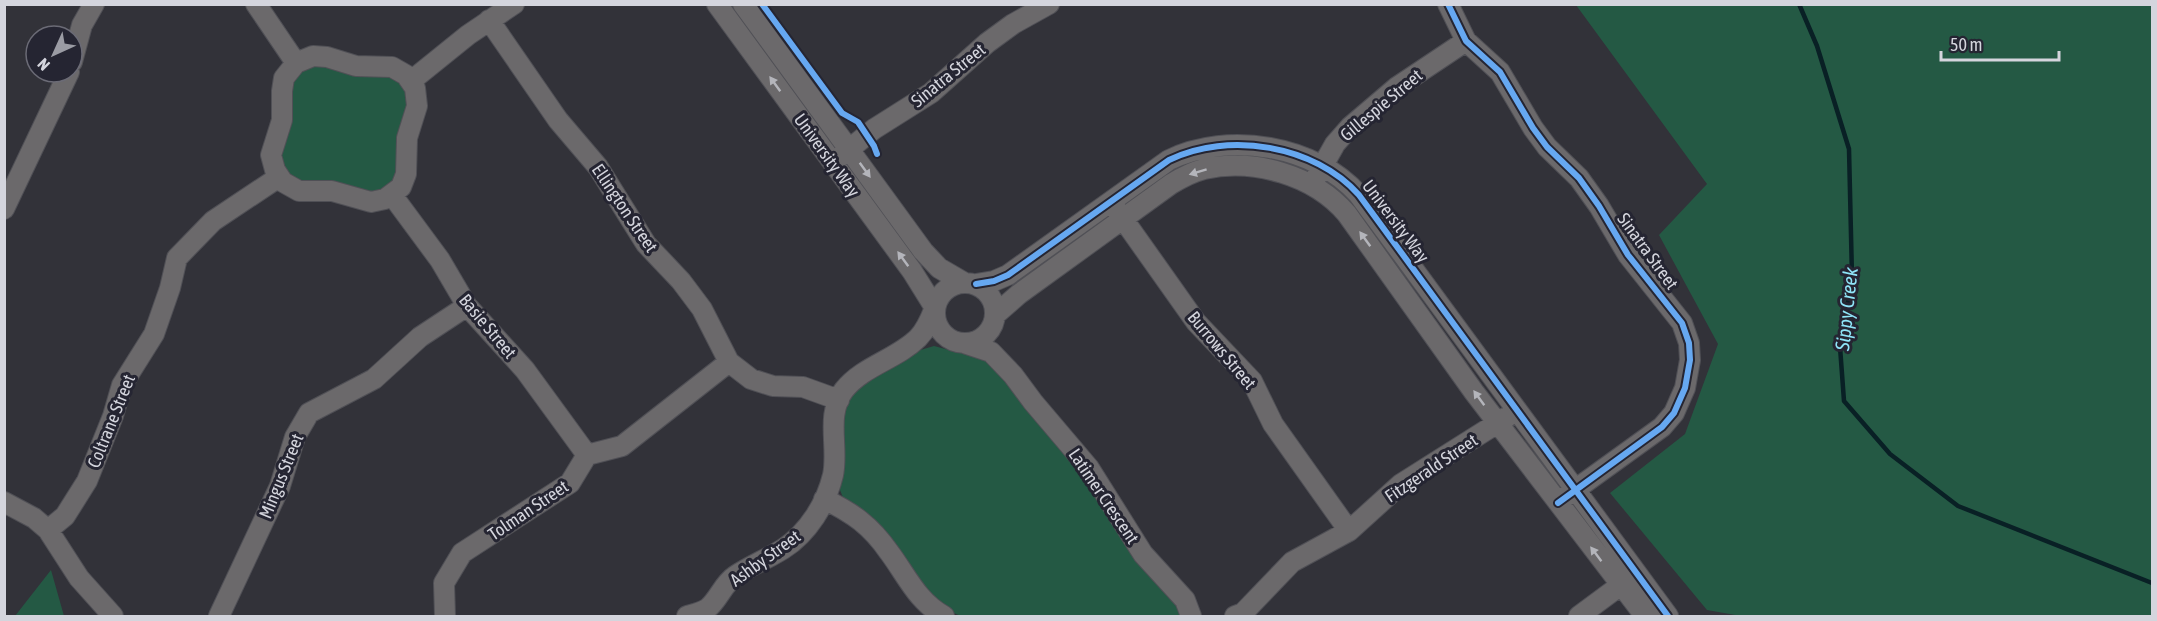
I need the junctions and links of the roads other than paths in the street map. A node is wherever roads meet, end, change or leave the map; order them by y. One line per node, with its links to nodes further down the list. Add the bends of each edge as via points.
1 (93, 4): 9 (street)
2 (256, 4): 11 (street)
3 (514, 4): 8 (street)
4 (717, 4): 15 (street, University Way, one-way to 4)
5 (743, 4): 14 (street, University Way)
6 (1049, 4): 14 (street, Sinatra Street, via 1013,24 931,93)
7 (1448, 4): 10 (street, Sinatra Street)
8 (489, 20): 12 (street); 29 (street, Ellington Street, via 558,120 598,167 646,244 702,309)
9 (83, 24)
10 (1466, 41): 16 (street, Gillespie Street, via 1397,87 1350,127); 35 (street, Sinatra Street, via 1500,72 1547,147 1599,206 1628,255 1682,323 1689,344 1685,388 1674,412 1662,427)
11 (296, 63): 12 (street, via 320,56 356,66 385,66 398,70); 17 (street, via 283,83 282,120 271,152)
12 (411, 81): 19 (street, via 417,106 407,138 407,171 403,184)
13 (63, 84): 21 (street)
14 (849, 149): 15 (street, Sinatra Street); 23 (street, University Way, one-way to 23, via 928,257 939,268)
15 (832, 162): 25 (street, University Way, one-way to 15, via 916,277)
16 (1323, 166): 18 (street, Gillespie Street); 20 (street, University Way, via 1305,157 1270,149 1210,146 1169,160); 32 (street, University Way, via 1359,195)
17 (279, 177): 19 (street, via 299,191 332,191 366,202); 39 (street, Coltrane Street, via 213,221 177,258 154,334 122,385 87,481 65,516)
18 (1313, 185): 22 (street, University Way, one-way to 22, via 1275,171 1244,167 1203,169 1170,184); 33 (street, University Way, one-way to 18, via 1347,214)
19 (392, 195): 24 (street, Basie Street, via 433,249)
20 (1111, 202): 22 (street, Burrows Street); 23 (street, University Way, via 1008,275)
21 (4, 209)
22 (1123, 219): 26 (street, University Way, via 1019,294); 40 (street, Burrows Street, via 1196,322 1252,381 1273,424)
23 (970, 283): 25 (street, via 944,290); 26 (street, via 990,297)
24 (467, 306): 34 (street, Basie Street, via 525,370); 45 (street, Mingus Street, via 420,337 374,379 309,413 295,437 280,486)
25 (934, 309): 27 (street, via 938,327); 28 (street, via 924,331)
26 (995, 317): 27 (street, via 985,335); 30 (street, Latimer Crescent)
27 (959, 342): 28 (street); 30 (street, Latimer Crescent, via 991,352)
28 (910, 345): 31 (street, via 855,380)
29 (729, 362): 31 (street, Ellington Street, via 752,379 773,386 803,387); 34 (street, via 622,446)
30 (1013, 375): 49 (street, Latimer Crescent, via 1081,458 1143,554 1185,600)
31 (838, 400): 36 (street, Ashby Street, via 833,422 834,467)
32 (1517, 410): 33 (street, Fitzgerald Street); 35 (street, University Way)
33 (1498, 424): 38 (street, University Way); 40 (street, Fitzgerald Street, via 1401,484)
34 (587, 455): 46 (street, Tolman Street, via 570,483 462,553 444,584)
35 (1575, 490): 38 (street, Sinatra Street); 41 (street, University Way)
36 (824, 499): 43 (street, Ashby Street, via 801,534 734,576); 48 (street, via 864,523 921,599)
37 (4, 502): 39 (street)
38 (1558, 503): 42 (street, University Way, one-way to 38)
39 (48, 530): 44 (street, via 79,578)
40 (1349, 531): 50 (street, Fitzgerald Street, via 1292,562)
41 (1636, 574): 42 (street); 53 (street, University Way)
42 (1620, 586): 51 (street); 52 (street, University Way)
43 (711, 612): 47 (street, Ashby Street)
44 (112, 616)
45 (219, 616)
46 (445, 616)
47 (687, 616)
48 (944, 616)
49 (1191, 616)
50 (1235, 616)
51 (1579, 616)
52 (1645, 616)
53 (1668, 616)

